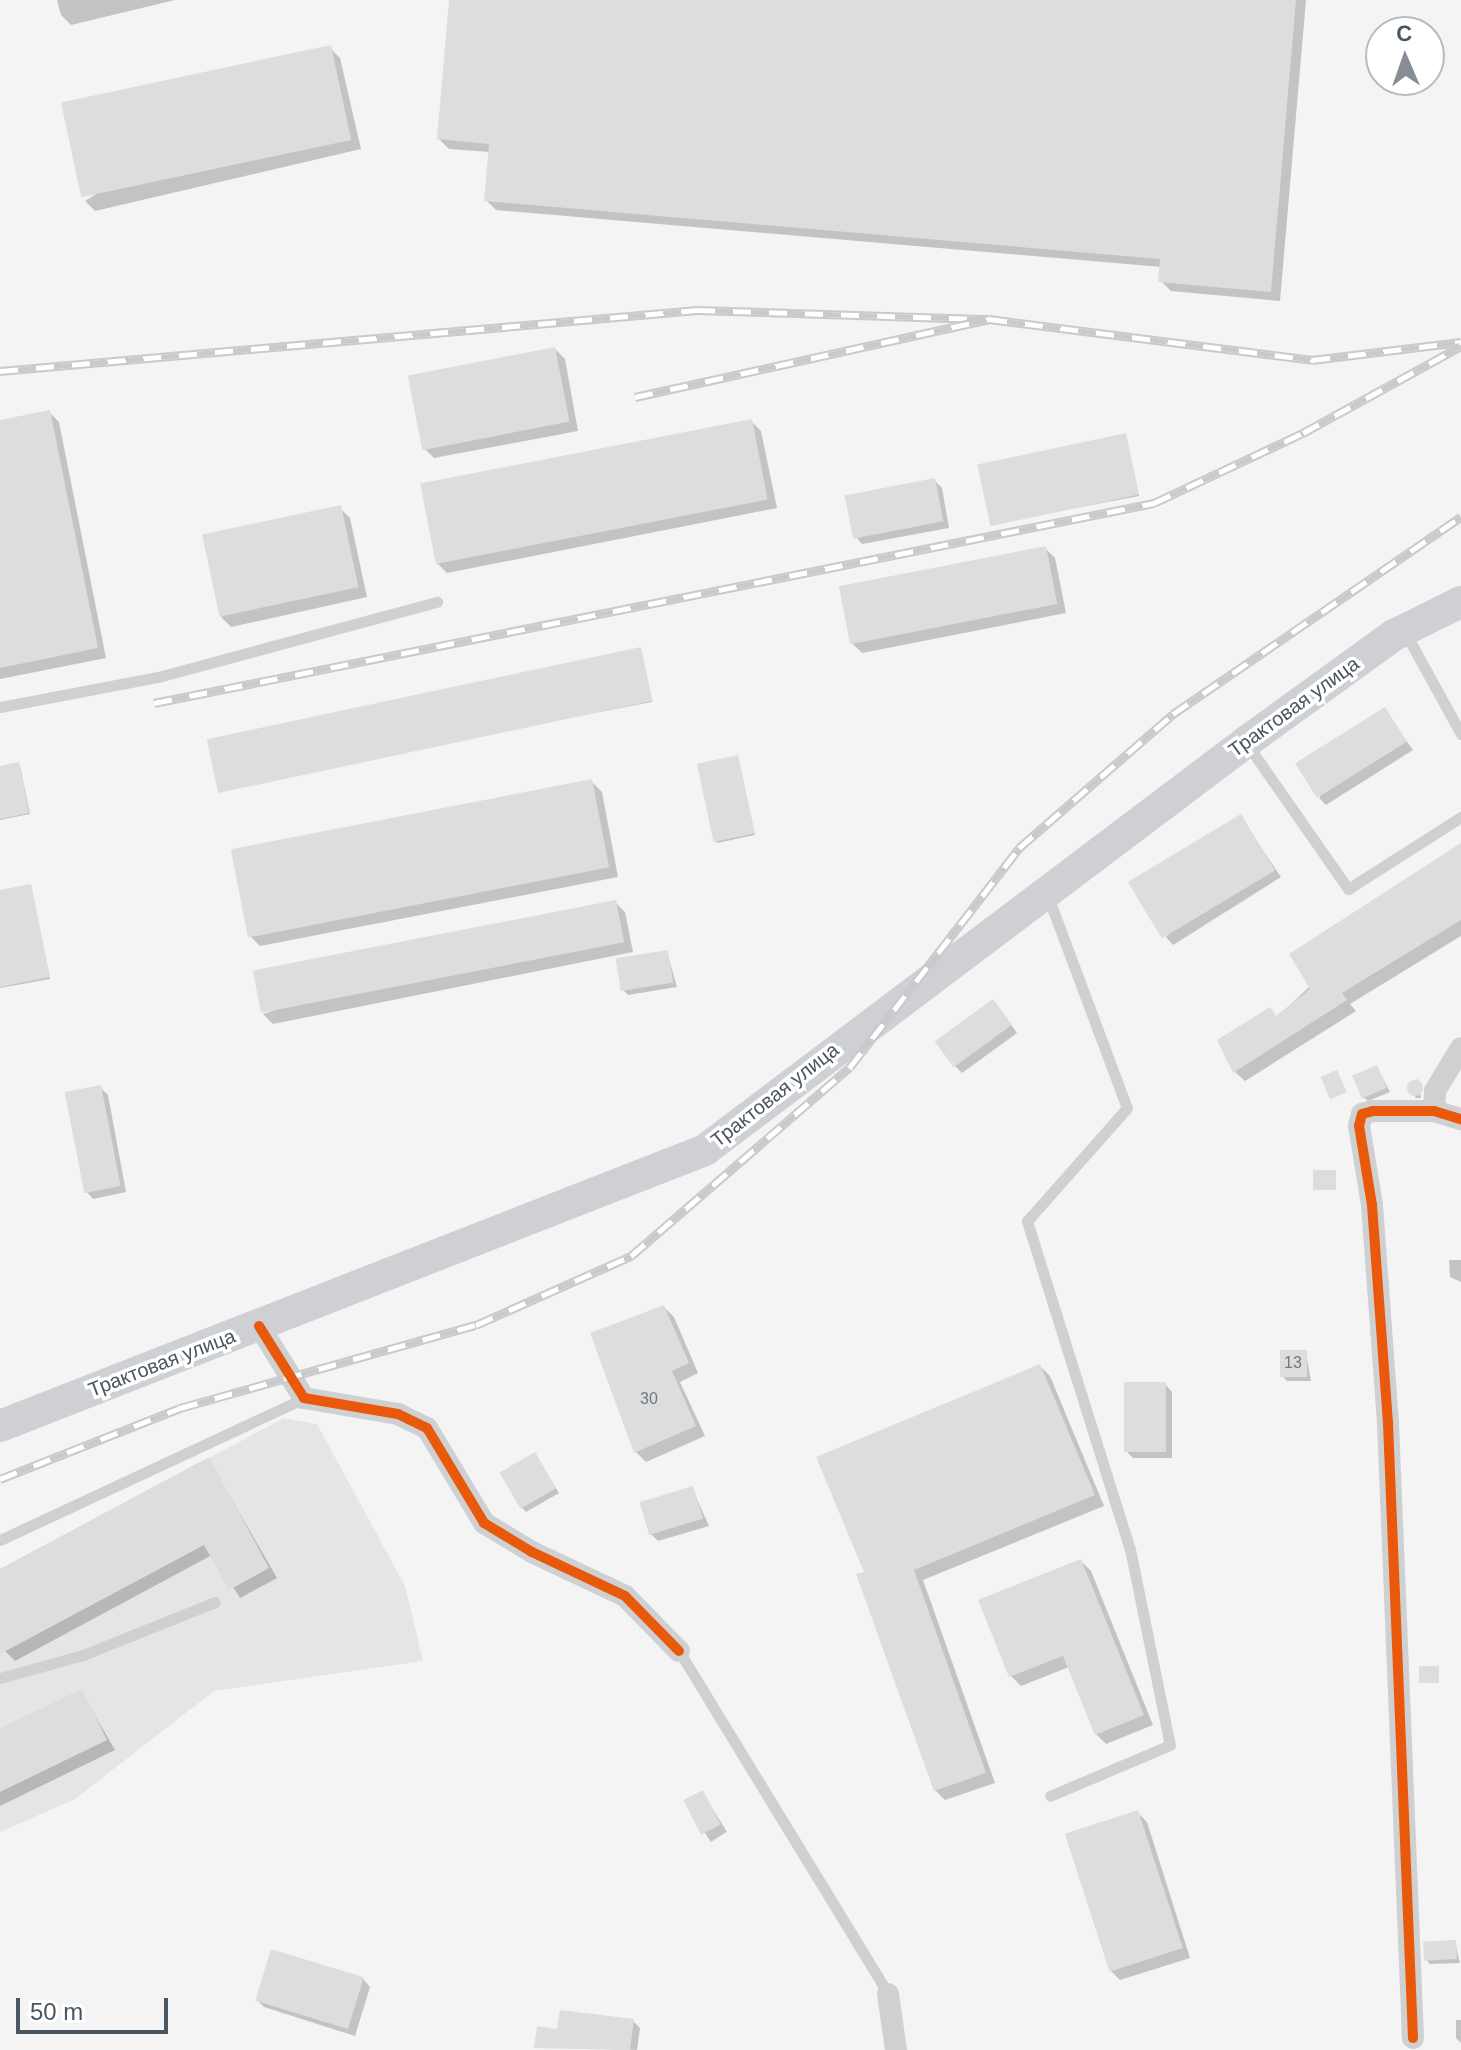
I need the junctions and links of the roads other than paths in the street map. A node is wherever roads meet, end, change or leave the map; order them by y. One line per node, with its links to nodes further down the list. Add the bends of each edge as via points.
1 (437, 602): 4 (lane, via 162,676)
2 (1461, 602): 3 (main road, Трактовая улица)
3 (1404, 629): 5 (lane); 6 (main road, Трактовая улица)
4 (0, 707)
5 (1461, 734)
6 (1246, 742): 7 (lane, via 1348,889); 8 (main road, Трактовая улица)
7 (1461, 817)
8 (1046, 890): 12 (main road, Трактовая улица, via 705,1150); 19 (lane, via 1127,1108 1027,1221 1130,1549 1170,1745)
9 (1461, 1048): 10 (street, via 1435,1091)
10 (1434, 1111): 11 (street); 21 (street, via 1373,1111 1362,1114 1359,1126 1372,1205 1388,1423)
11 (1461, 1119)
12 (259, 1326): 13 (street); 14 (main road, Трактовая улица)
13 (304, 1398): 15 (lane); 17 (street, via 398,1414 427,1428 484,1523 625,1596)
14 (0, 1426)
15 (0, 1540)
16 (215, 1602): 18 (lane, via 83,1655)
17 (679, 1651): 20 (lane)
18 (0, 1678)
19 (1050, 1796)
20 (888, 1994): 22 (street)
21 (1413, 2038)
22 (896, 2050)

